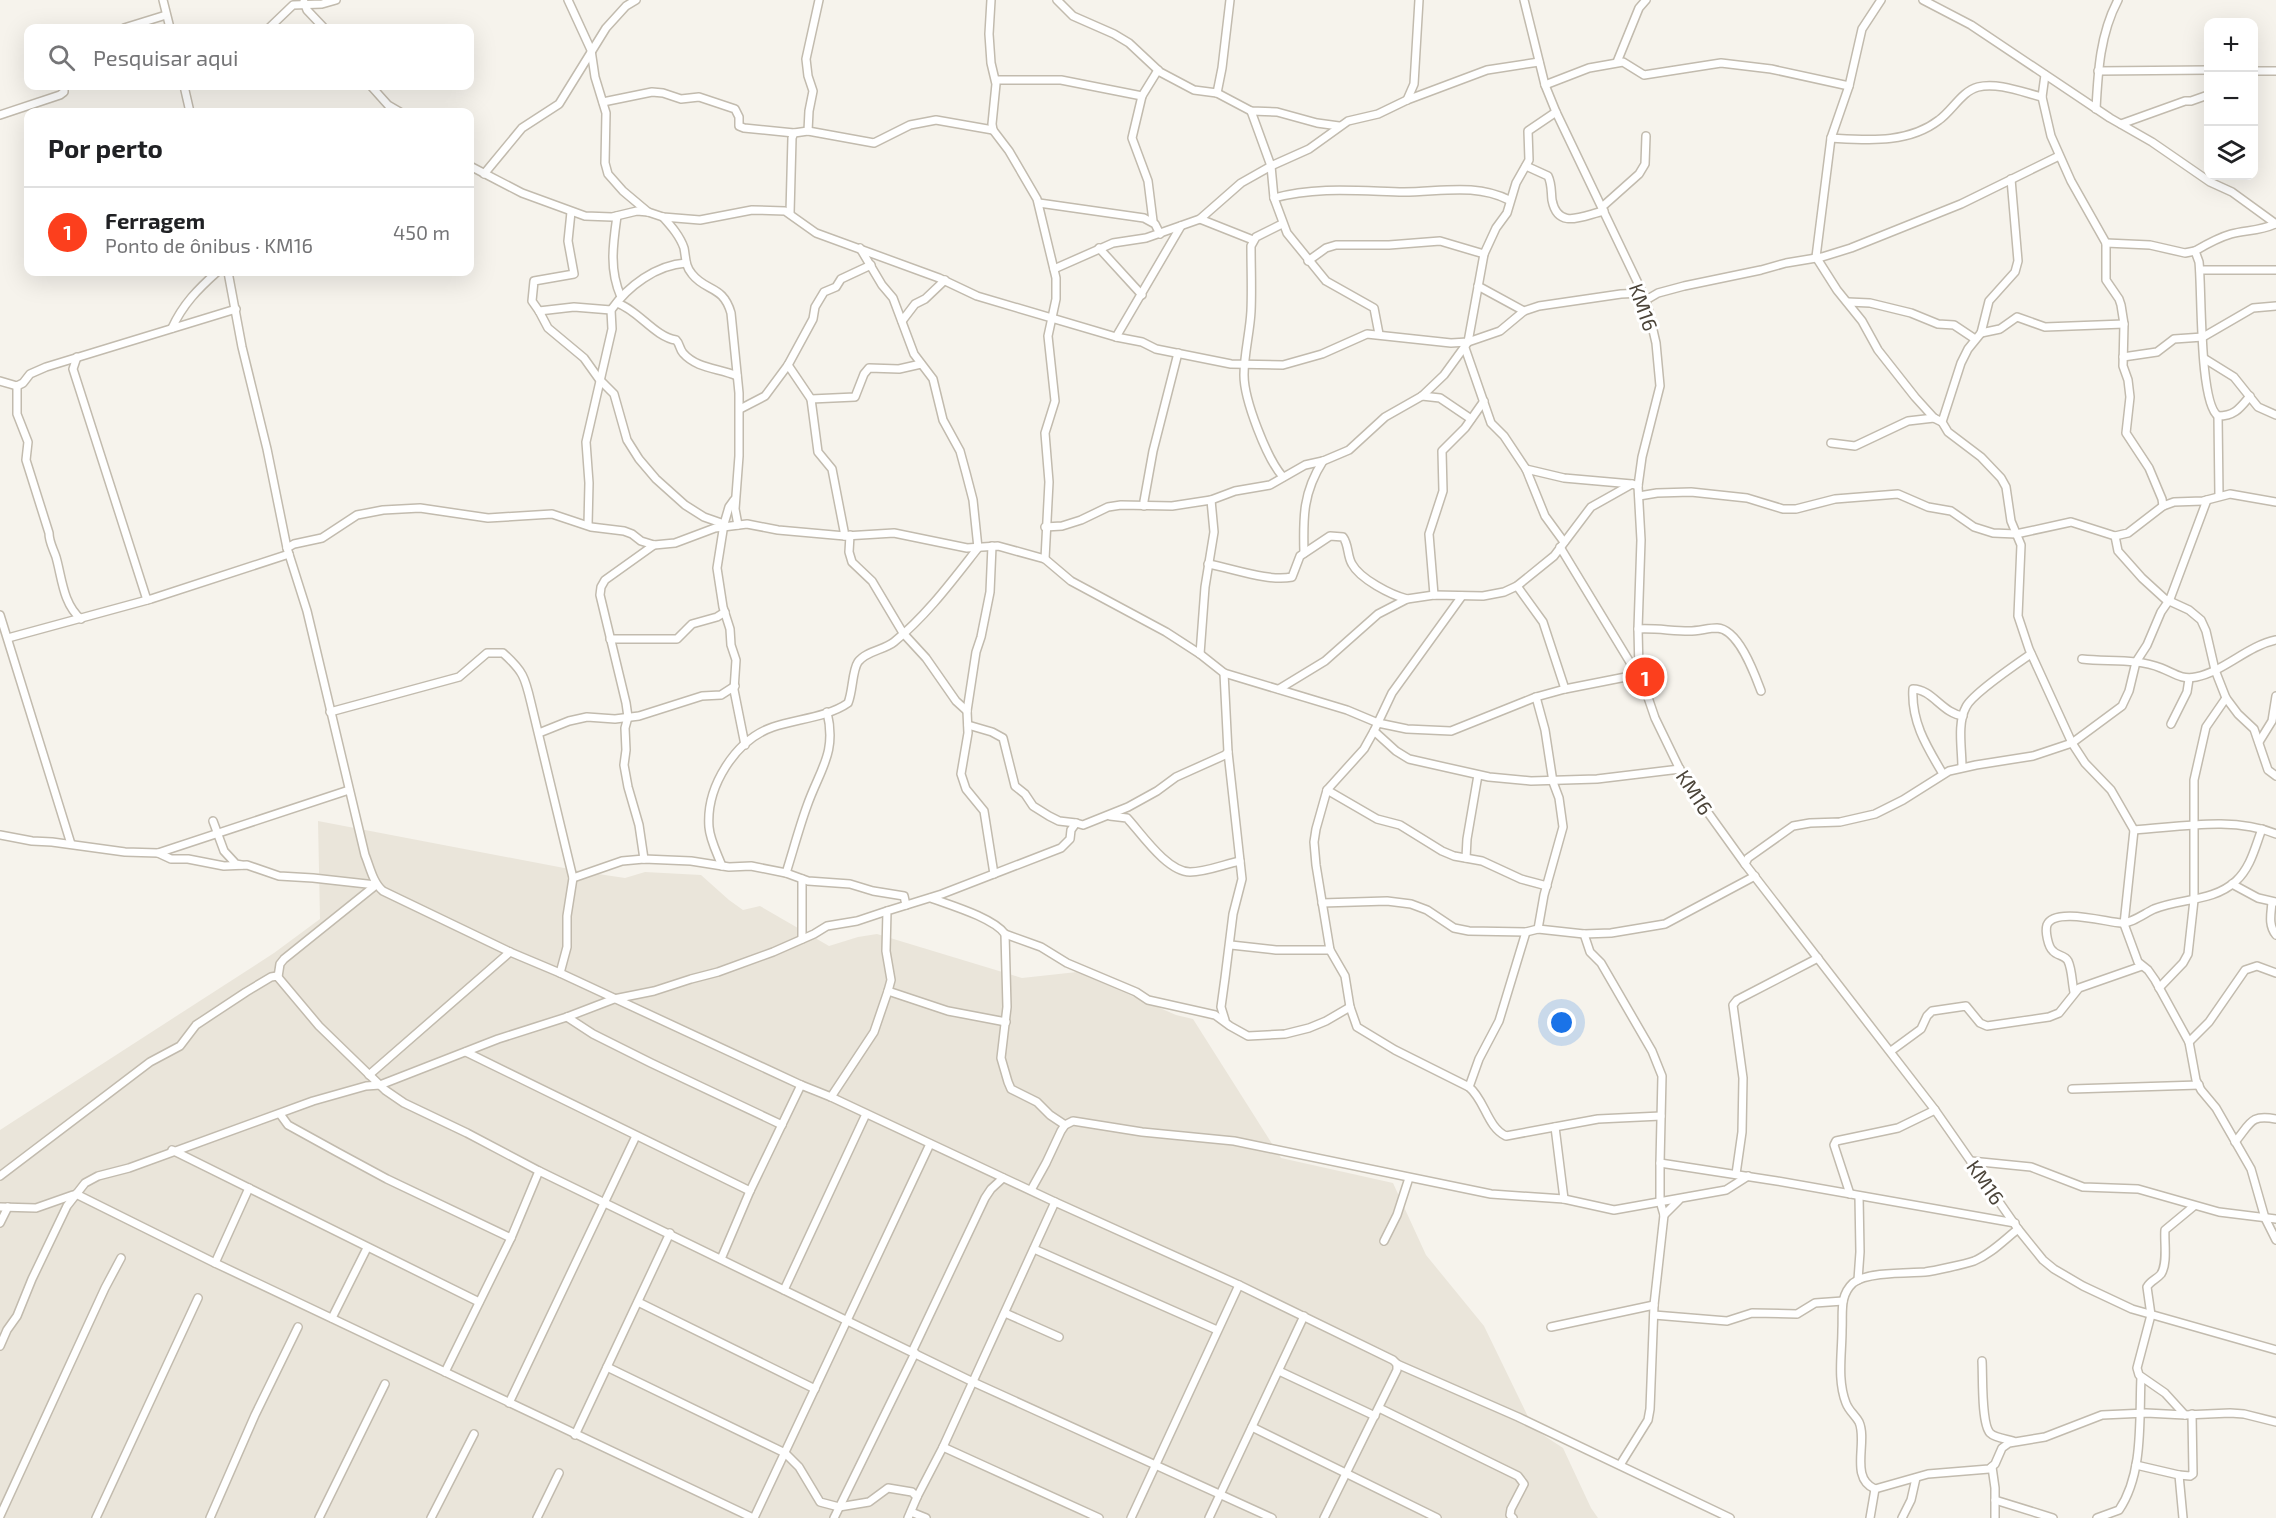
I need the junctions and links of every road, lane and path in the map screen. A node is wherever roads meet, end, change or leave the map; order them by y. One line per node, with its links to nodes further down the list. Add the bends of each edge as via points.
1 (163, 0): 16 (street)
2 (336, 0): 15 (street, via 322,4)
3 (568, 0): 21 (street)
4 (636, 0): 21 (street, via 616,16)
5 (819, 0): 51 (street, via 806,59 813,91)
6 (991, 0): 30 (street, via 989,34)
7 (1056, 0): 24 (street, via 1073,16 1129,43)
8 (1230, 0): 36 (street)
9 (1419, 0): 40 (street, via 1414,84)
10 (1524, 0): 22 (street, KM16)
11 (1646, 0): 23 (street)
12 (1881, 0): 32 (street, via 1862,29)
13 (1923, 0): 29 (street, via 1971,25)
14 (2118, 0): 26 (street, via 2102,40)
15 (304, 2): 19 (street, via 288,8); 20 (street)
16 (166, 15): 17 (street); 18 (street)
17 (137, 24)
18 (169, 24)
19 (273, 24)
20 (321, 24)
21 (591, 50): 41 (street); 59 (street, via 559,104 522,128)
22 (1539, 62): 31 (street, KM16); 40 (street, via 1488,70)
23 (1617, 62): 31 (street, via 1588,68); 32 (street, via 1627,63 1644,75 1703,65 1742,65)
24 (1158, 70): 36 (street, via 1194,90); 37 (street)
25 (2204, 70): 26 (street)
26 (2098, 71): 44 (street)
27 (2258, 71): 28 (street)
28 (2276, 71)
29 (2045, 75): 39 (street); 44 (street)
30 (996, 80): 37 (street, via 1061,80); 50 (street)
31 (1545, 85): 46 (street, KM16)
32 (1849, 86): 54 (street)
33 (64, 90): 47 (street, via 60,95)
34 (185, 90): 42 (street)
35 (375, 90): 43 (street)
36 (1217, 93): 45 (street)
37 (1142, 96): 71 (street, via 1132,138 1148,181)
38 (2204, 96): 48 (street)
39 (2042, 97): 54 (street, via 1978,87 1925,129 1872,141); 55 (street)
40 (1407, 100): 49 (street)
41 (603, 102): 52 (street, via 652,92 681,99 699,97 735,109 744,129); 66 (street, via 608,174)
42 (189, 108)
43 (393, 108)
44 (2096, 109): 48 (street)
45 (1251, 111): 49 (street, via 1277,112); 56 (street)
46 (1556, 112): 57 (street, via 1528,131); 64 (street, KM16)
47 (0, 115)
48 (2121, 124): 73 (street, via 2232,192)
49 (1339, 126): 56 (street, via 1309,149)
50 (993, 130): 51 (street, via 936,120 910,125 874,143); 63 (street)
51 (808, 131): 52 (street)
52 (794, 133): 67 (street)
53 (1646, 136): 64 (street, via 1645,164)
54 (1831, 138): 82 (street)
55 (2059, 156): 60 (street); 77 (street)
56 (1271, 166): 61 (street); 70 (street, via 1232,190)
57 (1526, 166): 62 (street); 64 (street, via 1548,176 1553,204 1562,218 1575,219)
58 (474, 168): 59 (street)
59 (484, 174): 65 (street)
60 (2011, 179): 82 (street, via 1940,213 1851,248); 106 (street, via 2018,261 2015,272 1989,301)
61 (1274, 198): 62 (street, via 1296,192 1459,188); 72 (street)
62 (1509, 200): 81 (street, via 1507,213)
63 (1039, 203): 71 (street); 86 (street)
64 (1603, 209): 94 (street, KM16)
65 (571, 212): 68 (street); 100 (street, via 567,241 574,274 534,281 531,297)
66 (648, 212): 68 (street); 69 (street)
67 (790, 213): 69 (street, via 762,209 700,220); 78 (street, via 816,233)
68 (617, 216): 95 (street, via 611,261)
69 (663, 217): 84 (street, via 684,248)
70 (1200, 219): 74 (street); 76 (street)
71 (1153, 221): 75 (street)
72 (1282, 224): 76 (street); 83 (street)
73 (2275, 224): 80 (street, via 2214,240)
74 (1181, 226): 75 (street); 93 (street)
75 (1160, 234): 79 (street, via 1123,240)
76 (1253, 240): 119 (street)
77 (2106, 243): 80 (street); 104 (street, via 2106,280 2119,299)
78 (860, 248): 85 (street); 91 (street)
79 (1099, 249): 86 (street); 93 (street)
80 (2195, 251): 87 (street)
81 (1484, 254): 83 (street, via 1440,241 1389,246 1336,245); 92 (street)
82 (1816, 257): 94 (street); 96 (street)
83 (1308, 261): 107 (street, via 1331,285 1374,308)
84 (686, 263): 95 (street, via 667,266 637,282); 121 (street, via 695,278 720,293 729,306)
85 (871, 265): 103 (street, via 893,298); 118 (street, via 824,292)
86 (1054, 268): 102 (street, via 1057,287)
87 (2200, 270): 88 (street); 109 (street)
88 (2276, 270)
89 (213, 276): 105 (street, via 180,310)
90 (229, 276): 98 (street)
91 (945, 280): 102 (street, via 977,296); 103 (street, via 915,304)
92 (1478, 286): 101 (street); 111 (street)
93 (1142, 295): 108 (street)
94 (1644, 296): 101 (street, via 1552,304); 139 (street, KM16, via 1656,343 1660,386)
95 (619, 300): 99 (street); 121 (street, via 676,340 690,359)
96 (1848, 302): 110 (street, via 1870,303 1938,324 1954,325); 132 (street, via 1878,350)
97 (2276, 306): 109 (street, via 2253,308)
98 (236, 309): 105 (street); 159 (street)
99 (611, 310): 100 (street, via 574,306); 122 (street, via 612,328)
100 (539, 311): 122 (street, via 548,328 584,358)
101 (1524, 311): 111 (street, via 1500,331)
102 (1052, 318): 108 (street); 151 (street, via 1048,336 1055,401 1045,433 1049,482)
103 (902, 321): 117 (street)
104 (2124, 324): 106 (street, via 2045,327 2017,317 2000,329); 114 (street)
105 (172, 328): 113 (street)
106 (1981, 333): 110 (street)
107 (1379, 334): 111 (street); 119 (street, via 1363,335 1293,362)
108 (1116, 337): 112 (street)
109 (2203, 337): 114 (street, via 2174,339 2157,352); 115 (street)
110 (1975, 339): 134 (street, via 1961,363)
111 (1466, 345): 125 (street); 128 (street)
112 (1178, 353): 119 (street); 147 (street, via 1153,451)
113 (77, 357): 116 (street); 120 (street)
114 (2123, 357): 146 (street, via 2130,397 2126,433)
115 (2205, 359): 126 (street, via 2234,377); 131 (street, via 2207,397)
116 (63, 362): 120 (street); 124 (street, via 33,372)
117 (921, 364): 127 (street, via 898,369 869,368 855,397); 158 (street, via 933,380 943,420 963,459 973,500)
118 (788, 365): 127 (street); 129 (street, via 765,396)
119 (1245, 365): 138 (street, via 1252,412 1271,460)
120 (73, 369): 167 (street)
121 (738, 376): 129 (street)
122 (599, 380): 148 (street, via 586,442); 149 (street, via 614,394 627,440 656,479 686,506)
123 (0, 381): 124 (street)
124 (17, 386): 171 (street, via 17,414 28,442 26,460 66,599)
125 (1422, 396): 133 (street, via 1440,398); 136 (street, via 1385,417 1349,450)
126 (2250, 396): 130 (street, via 2258,407); 131 (street, via 2232,415)
127 (812, 399): 153 (street, via 818,452 832,469)
128 (1484, 401): 133 (street); 137 (street, via 1491,423)
129 (740, 409): 142 (street)
130 (2276, 415)
131 (2218, 416): 141 (street)
132 (1934, 418): 134 (street); 135 (street, via 1908,421 1855,446)
133 (1471, 419): 164 (street, via 1442,451 1443,491 1429,534)
134 (1942, 422): 152 (street, via 1948,432 2001,478)
135 (1831, 443)
136 (1323, 461): 138 (street); 160 (street, via 1306,495)
137 (1526, 469): 139 (street, via 1564,478); 155 (street, via 1545,516)
138 (1283, 477): 143 (street, via 1263,487)
139 (1635, 485): 140 (street, KM16); 155 (street, via 1591,507)
140 (1639, 496): 152 (street, via 1702,493 1796,509 1835,499 1898,494 1951,512 1983,530); 172 (street, KM16)
141 (2219, 496): 144 (street); 145 (street, via 2240,495)
142 (735, 498): 149 (street); 150 (street)
143 (1211, 500): 147 (street); 162 (street, via 1214,532)
144 (2207, 500): 146 (street); 168 (street)
145 (2276, 502)
146 (2165, 503): 154 (street, via 2128,533)
147 (1144, 506): 151 (street, via 1108,507 1071,523)
148 (588, 525): 156 (street, via 624,531); 159 (street, via 552,514 488,518 429,508 400,508 357,515 322,538 294,544)
149 (724, 525): 150 (street); 156 (street, via 675,543); 169 (street, via 717,568)
150 (738, 525): 153 (street)
151 (1045, 527): 161 (street)
152 (2016, 534): 154 (street, via 2065,522); 178 (street, via 2022,553 2018,616)
153 (848, 536): 158 (street, via 894,534); 173 (street, via 852,562 872,581)
154 (2115, 536): 168 (street, via 2125,561)
155 (1562, 544): 163 (street, via 1554,556); 182 (street, via 1631,664)
156 (654, 545): 175 (street, via 611,575 601,587)
157 (992, 546): 158 (street); 161 (street); 194 (street, via 988,604)
158 (978, 548): 173 (street, via 939,597)
159 (288, 551): 167 (street); 192 (street, via 307,611)
160 (1304, 553): 162 (street, via 1292,577 1285,578); 166 (street, via 1330,537 1343,537 1355,569 1385,591)
161 (1045, 559): 177 (street, via 1071,581)
162 (1208, 564): 177 (street)
163 (1517, 586): 165 (street, via 1493,594); 187 (street, via 1543,622)
164 (1434, 595): 165 (street); 166 (street)
165 (1462, 596): 197 (street, via 1392,693)
166 (1407, 599): 186 (street, via 1378,614 1325,661)
167 (147, 600): 171 (street)
168 (2168, 601): 180 (street); 181 (street, via 2201,620)
169 (724, 612): 175 (street, via 692,624 677,639); 185 (street, via 736,660)
170 (0, 615): 174 (street)
171 (81, 619): 174 (street)
172 (1638, 629): 182 (street, KM16); 188 (street, via 1726,631 1749,661)
173 (903, 633): 193 (street, via 890,645 860,660 849,703); 194 (street)
174 (8, 638): 223 (street)
175 (610, 639): 196 (street)
176 (2276, 640): 181 (street, via 2261,644)
177 (1200, 654): 183 (street)
178 (2031, 654): 195 (street, via 1968,703); 203 (street)
179 (2082, 659): 180 (street)
180 (2136, 662): 184 (street); 203 (street, via 2122,706)
181 (2215, 670): 184 (street); 191 (street)
182 (1640, 672): 187 (street); 207 (street, KM16, via 1655,718)
183 (1224, 673): 186 (street); 205 (street)
184 (2189, 679): 198 (street)
185 (735, 686): 196 (street, via 721,695 702,696); 204 (street)
186 (1279, 689): 197 (street)
187 (1565, 689): 190 (street)
188 (1761, 691)
189 (2276, 696): 202 (street, via 2272,721)
190 (1536, 697): 197 (street, via 1451,731); 211 (street)
191 (2226, 698): 202 (street, via 2254,729); 217 (street, via 2202,738 2194,780)
192 (330, 711): 201 (street, via 459,676 480,657 501,652 524,675); 212 (street)
193 (827, 711): 204 (street, via 775,727); 231 (street, via 831,746)
194 (967, 711): 199 (street)
195 (1963, 716): 206 (street); 208 (street, via 1947,710 1924,691 1913,689 1918,728)
196 (628, 717): 201 (street, via 587,717); 226 (street, via 624,765)
197 (1378, 723): 200 (street)
198 (2171, 724)
199 (968, 725): 216 (street, via 1003,738 1015,786 1033,806 1057,821); 232 (street, via 961,774 966,789 984,811)
200 (1374, 731): 209 (street, via 1409,759); 213 (street)
201 (539, 733): 234 (street)
202 (2259, 742): 210 (street, via 2268,770)
203 (2072, 743): 206 (street, via 2033,756); 219 (street, via 2110,790)
204 (746, 745): 230 (street, via 724,766 710,810 710,834)
205 (1228, 752): 214 (street, via 1176,777 1128,807); 227 (street)
206 (1962, 767): 208 (street)
207 (1680, 769): 211 (street); 228 (street, KM16)
208 (1943, 774): 228 (street, via 1875,814 1793,826)
209 (1478, 775): 211 (street); 225 (street)
210 (2276, 776)
211 (1553, 782): 238 (street, via 1563,827)
212 (349, 790): 220 (street); 237 (street)
213 (1327, 790): 225 (street, via 1377,819 1400,825 1431,846); 242 (street, via 1314,842)
214 (1105, 815): 216 (street, via 1083,825); 227 (street, via 1127,818 1155,851 1188,872)
215 (213, 821): 220 (street)
216 (1076, 823): 232 (street, via 1071,839 1060,848)
217 (2193, 827): 218 (street, via 2236,824); 219 (street); 240 (street)
218 (2262, 829): 221 (street); 236 (street, via 2248,867)
219 (2134, 830): 245 (street)
220 (217, 833): 224 (street); 229 (street, via 224,851)
221 (2276, 834)
222 (0, 835): 223 (street)
223 (71, 844): 224 (street)
224 (158, 853): 229 (street, via 171,859)
225 (1466, 858): 238 (street, via 1490,863 1508,874)
226 (644, 860): 230 (street); 234 (street, via 622,861)
227 (1240, 861): 252 (street, via 1242,879 1233,914)
228 (1745, 864): 233 (street, KM16)
229 (241, 865): 237 (street, via 279,876)
230 (722, 866): 231 (street, via 751,866)
231 (786, 873): 235 (street)
232 (994, 874): 239 (street)
233 (1755, 876): 249 (street, via 1665,924); 255 (street, KM16)
234 (573, 878): 257 (street, via 567,947)
235 (802, 879): 243 (street, via 902,895); 251 (street)
236 (2232, 884): 240 (street); 241 (street, via 2252,896)
237 (376, 885): 254 (street); 259 (street, via 284,959)
238 (1547, 886): 246 (street)
239 (931, 898): 243 (street); 248 (street, via 977,916)
240 (2194, 900): 245 (street, via 2165,905); 260 (street, via 2186,958)
241 (2274, 902): 250 (street, via 2270,922)
242 (1322, 903): 247 (street, via 1404,903 1427,910 1454,928); 253 (street)
243 (906, 905): 244 (street)
244 (887, 911): 251 (street, via 827,926); 261 (street, via 886,951 891,980)
245 (2124, 924): 256 (street); 262 (street, via 2066,917 2047,923 2053,951 2068,962)
246 (1538, 929): 247 (street); 249 (street)
247 (1526, 932): 275 (street, via 1499,1022)
248 (1005, 934): 266 (street); 267 (street, via 1041,947 1148,1000 1211,1013)
249 (1584, 934): 281 (street, via 1590,952 1604,969 1660,1069)
250 (2276, 935)
251 (802, 939): 263 (street, via 718,972 654,992)
252 (1231, 945): 253 (street); 267 (street, via 1221,1007)
253 (1330, 950): 264 (street, via 1345,976)
254 (510, 952): 257 (street); 271 (street)
255 (1818, 958): 269 (street, KM16); 293 (street, via 1733,1005 1743,1078)
256 (2142, 966): 260 (street); 262 (street)
257 (560, 973): 263 (street)
258 (2276, 973): 268 (street, via 2257,966 2245,970 2209,1022)
259 (278, 977): 271 (street, via 319,1026); 294 (street, via 271,977 196,1025 180,1046 150,1062)
260 (2159, 988): 268 (street)
261 (888, 991): 266 (street, via 948,1011); 277 (street, via 874,1032)
262 (2074, 992): 269 (street, via 2055,1015 2006,1025 1982,1025 1966,1006 1932,1011 1921,1029)
263 (614, 999): 265 (street); 273 (street)
264 (1350, 1007): 267 (street, via 1326,1021 1285,1034 1248,1036); 275 (street, via 1361,1031)
265 (567, 1017): 270 (street); 283 (street, via 593,1034)
266 (1006, 1022): 284 (street, via 1001,1058 1009,1086)
267 (1226, 1023)
268 (2189, 1042): 274 (street)
269 (1891, 1051): 278 (street, KM16)
270 (466, 1052): 272 (street); 286 (street)
271 (369, 1075): 272 (street)
272 (380, 1085): 279 (street); 292 (street, via 404,1103)
273 (801, 1085): 277 (street); 283 (street)
274 (2199, 1086): 276 (street); 287 (street)
275 (1469, 1087): 285 (street, via 1503,1135)
276 (2072, 1089)
277 (831, 1097): 280 (street)
278 (1935, 1110): 290 (street, KM16); 302 (street, via 1898,1128 1836,1140)
279 (280, 1113): 289 (street); 318 (street, via 288,1125 337,1152)
280 (866, 1114): 288 (street); 328 (street)
281 (1661, 1116): 285 (street, via 1612,1118); 291 (street)
282 (2276, 1119): 287 (street, via 2256,1118)
283 (782, 1125): 300 (street)
284 (1065, 1125): 297 (street, via 1078,1121 1114,1129 1234,1141); 299 (street)
285 (1554, 1127): 304 (street)
286 (636, 1136): 300 (street); 307 (street)
287 (2235, 1142): 313 (street, via 2254,1179)
288 (930, 1144): 296 (street); 339 (street)
289 (172, 1150): 298 (street); 301 (street, via 91,1179)
290 (1971, 1161): 309 (street, via 2031,1167 2083,1187 2138,1189); 316 (street, KM16)
291 (1660, 1163): 293 (street); 306 (street)
292 (539, 1171): 307 (street); 318 (street)
293 (1736, 1174): 295 (street)
294 (0, 1176)
295 (1748, 1176): 302 (street); 305 (street, via 1730,1189)
296 (1003, 1178): 299 (street); 346 (street, via 985,1198)
297 (1409, 1178): 304 (street, via 1491,1194); 320 (street)
298 (249, 1188): 321 (street); 325 (street)
299 (1031, 1190): 308 (street)
300 (750, 1191): 324 (street)
301 (76, 1194): 311 (street, via 36,1208); 325 (street); 344 (street)
302 (1850, 1194): 303 (street)
303 (1859, 1196): 316 (street); 326 (street)
304 (1564, 1199): 306 (street, via 1614,1210)
305 (1679, 1200): 306 (street); 312 (street)
306 (1660, 1201): 312 (street)
307 (604, 1202): 317 (street); 356 (street)
308 (1055, 1202): 322 (street); 327 (street)
309 (2194, 1206): 313 (street); 336 (street, via 2165,1230 2163,1270 2147,1287)
310 (0, 1207): 311 (street)
311 (8, 1207): 315 (street)
312 (1664, 1215): 333 (street)
313 (2265, 1218): 314 (street); 319 (street)
314 (2276, 1219)
315 (0, 1223)
316 (2016, 1226): 326 (street, via 1984,1256 1971,1262); 336 (street, KM16, via 2054,1269)
317 (670, 1233): 324 (street); 332 (street)
318 (511, 1238): 331 (street)
319 (2276, 1240)
320 (1384, 1241)
321 (367, 1248): 331 (street); 338 (street)
322 (1034, 1249): 334 (street); 342 (street)
323 (121, 1258): 382 (street)
324 (720, 1259): 328 (street)
325 (215, 1263): 338 (street)
326 (1858, 1280): 330 (street, via 1847,1290)
327 (1239, 1285): 337 (street); 342 (street)
328 (784, 1290): 339 (street)
329 (198, 1298): 383 (street)
330 (1843, 1301): 335 (street, via 1815,1303 1797,1314 1752,1313 1727,1321); 376 (street, via 1840,1355 1845,1400 1861,1429 1863,1477)
331 (479, 1302): 351 (street)
332 (638, 1302): 349 (street); 355 (street)
333 (1654, 1305): 335 (street); 340 (street)
334 (1005, 1312): 343 (street); 353 (street)
335 (1654, 1315): 368 (street, via 1649,1415)
336 (2151, 1315): 345 (street, KM16); 352 (street, via 2137,1368)
337 (1304, 1316): 348 (street); 350 (street)
338 (332, 1318): 351 (street)
339 (847, 1322): 346 (street); 355 (street)
340 (1551, 1327)
341 (298, 1328): 384 (street)
342 (1217, 1331): 369 (street)
343 (1059, 1337)
344 (0, 1346)
345 (2276, 1350)
346 (913, 1352): 353 (street); 380 (street)
347 (1982, 1361): 365 (street, via 1985,1417 1990,1432)
348 (1397, 1364): 357 (street); 368 (street)
349 (607, 1367): 364 (street); 367 (street)
350 (1279, 1371): 360 (street); 362 (street)
351 (445, 1372): 356 (street)
352 (2142, 1377): 358 (street); 359 (street)
353 (973, 1382): 366 (street); 369 (street)
354 (385, 1383): 385 (street)
355 (815, 1389): 367 (street)
356 (509, 1403): 364 (street)
357 (1379, 1408): 360 (street); 397 (street, via 1518,1476 1524,1484 1511,1509)
358 (2139, 1413): 359 (street); 365 (street, via 2102,1415 2045,1437); 370 (street)
359 (2188, 1414): 361 (street, via 2244,1414); 374 (street, via 2193,1474)
360 (1375, 1416): 373 (street)
361 (2276, 1422)
362 (1252, 1427): 373 (street); 377 (street)
363 (474, 1434): 386 (street)
364 (575, 1435): 388 (street)
365 (2015, 1442): 371 (street, via 2002,1448)
366 (943, 1448): 378 (street); 391 (street)
367 (785, 1454): 380 (street, via 799,1467 820,1502); 388 (street)
368 (1620, 1465): 398 (street)
369 (1155, 1466): 377 (street); 392 (street)
370 (2136, 1466): 374 (street); 403 (street, via 2119,1510)
371 (1992, 1467): 375 (street); 379 (street)
372 (559, 1473): 387 (street)
373 (1347, 1473): 395 (street); 396 (street)
374 (2179, 1475): 404 (street)
375 (1916, 1478): 376 (street); 400 (street)
376 (1875, 1489): 399 (street)
377 (1221, 1494): 393 (street); 394 (street)
378 (917, 1497): 380 (street, via 912,1492 888,1488 873,1500); 381 (street)
379 (1995, 1500): 401 (street); 402 (street)
380 (839, 1507): 389 (street)
381 (909, 1515): 390 (street)
382 (0, 1516)
383 (96, 1518)
384 (210, 1518)
385 (319, 1518)
386 (431, 1518)
387 (537, 1518)
388 (754, 1518)
389 (834, 1518)
390 (926, 1518)
391 (1099, 1518)
392 (1131, 1518)
393 (1209, 1518)
394 (1272, 1518)
395 (1324, 1518)
396 (1437, 1518)
397 (1513, 1518)
398 (1730, 1518)
399 (1870, 1518)
400 (1902, 1518)
401 (1995, 1518)
402 (2053, 1518)
403 (2097, 1518)
404 (2183, 1518)

